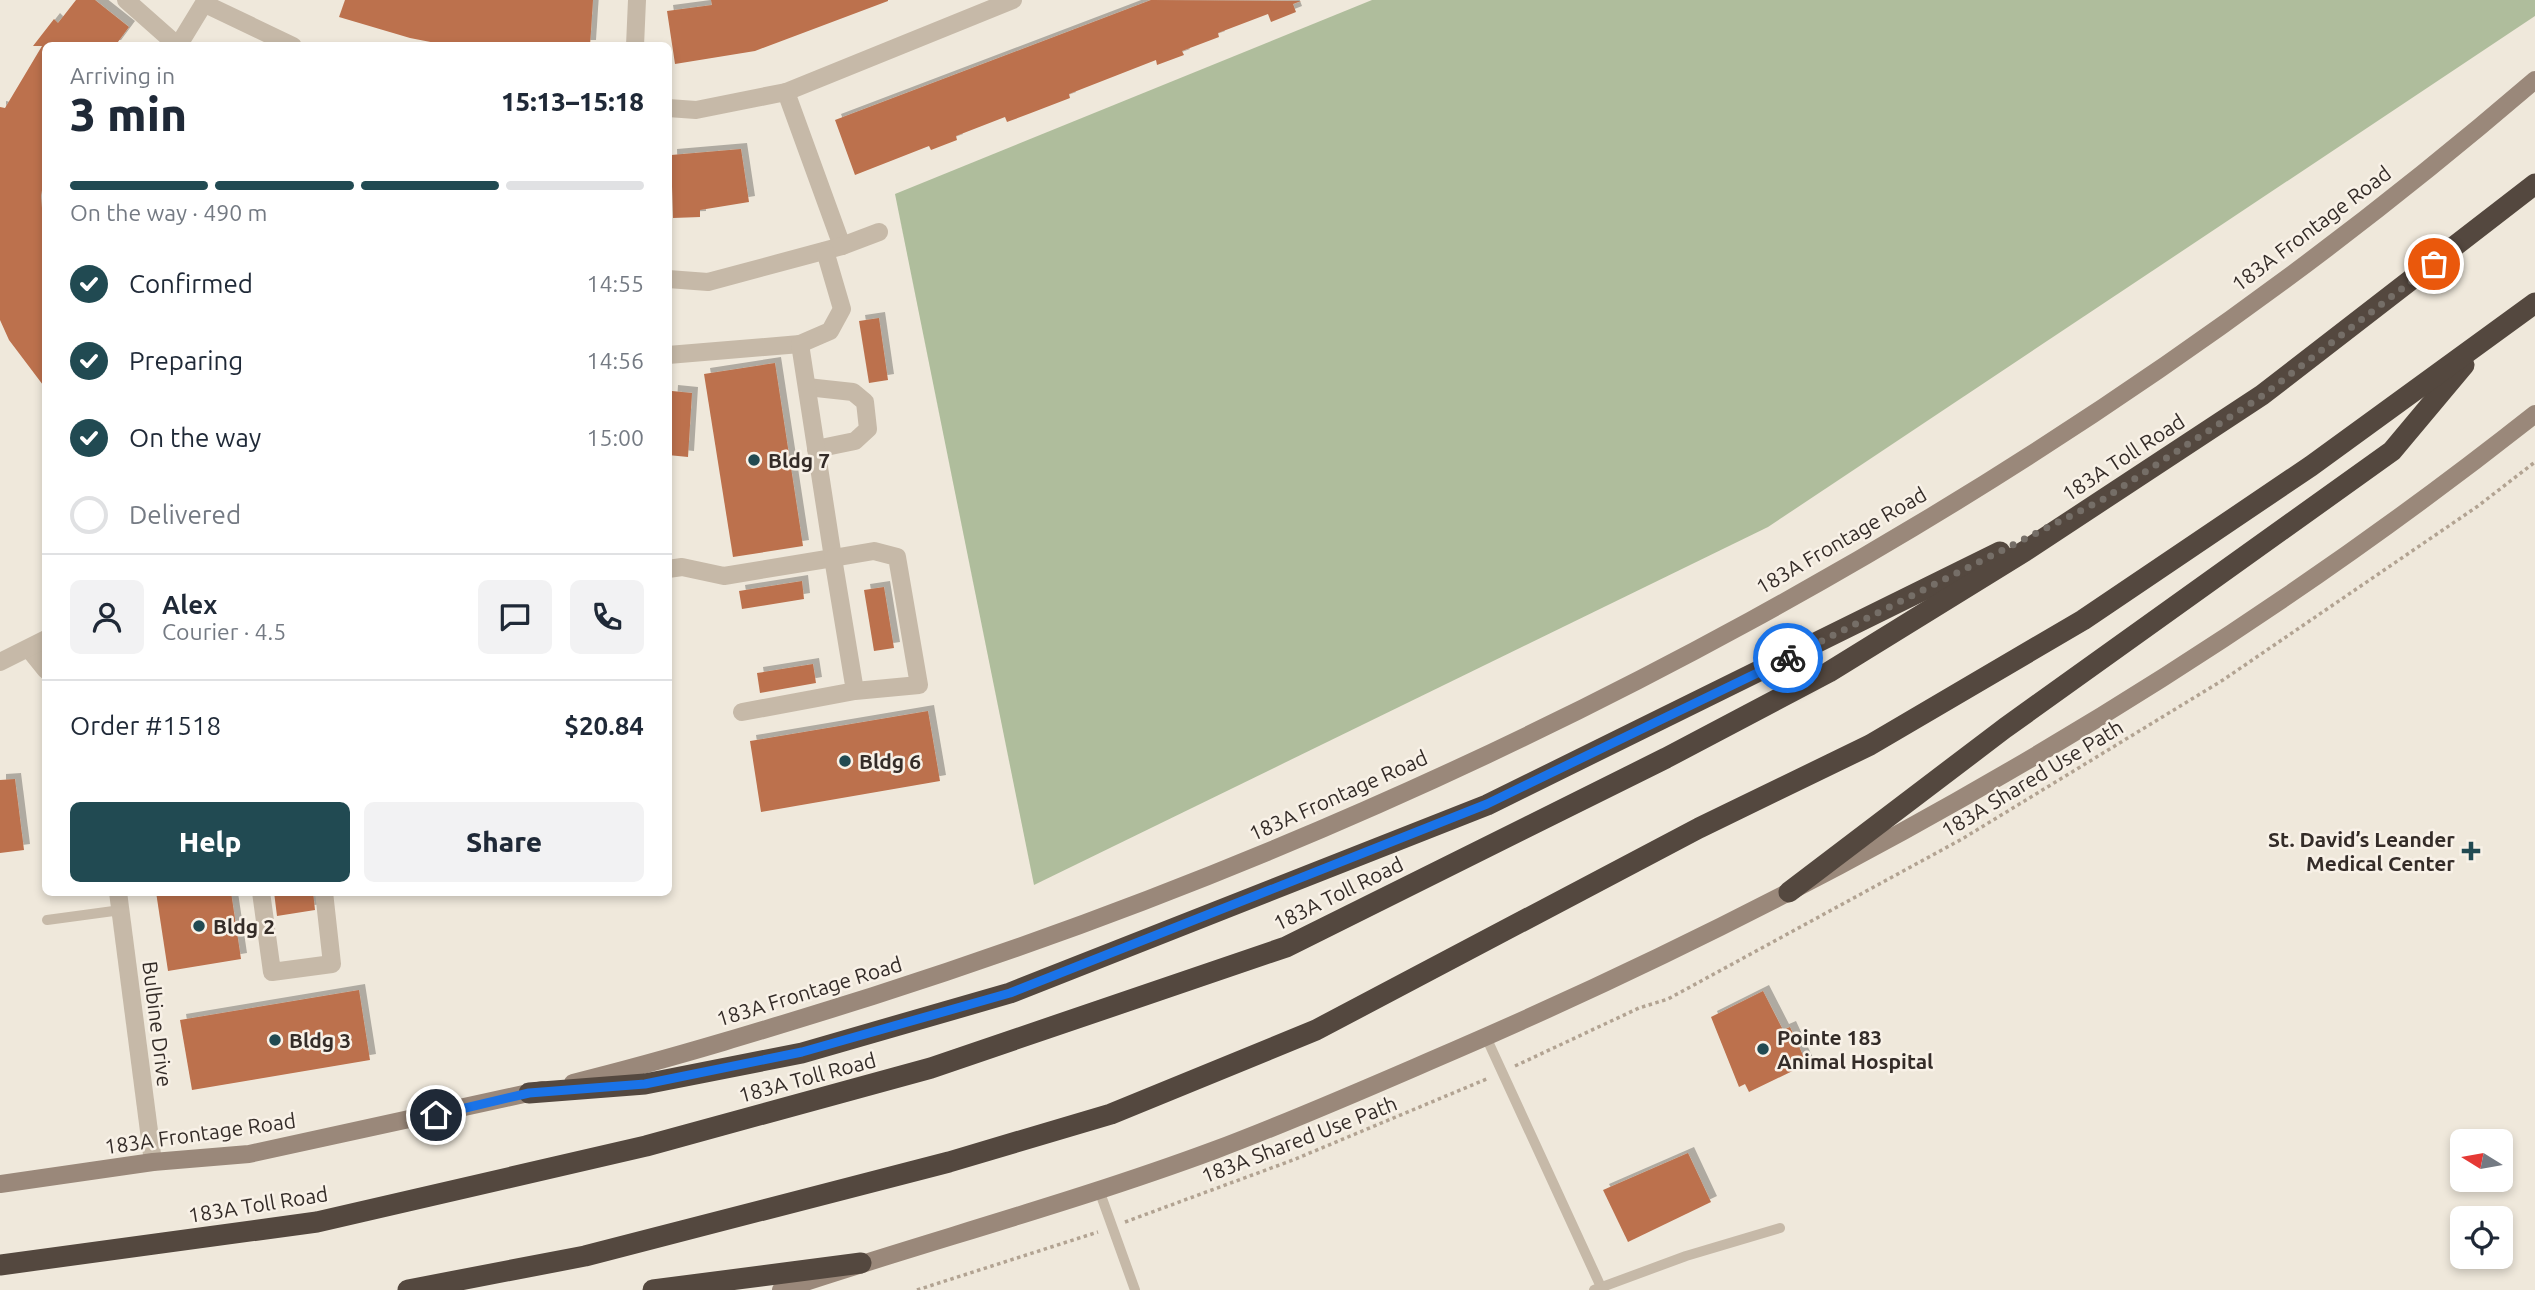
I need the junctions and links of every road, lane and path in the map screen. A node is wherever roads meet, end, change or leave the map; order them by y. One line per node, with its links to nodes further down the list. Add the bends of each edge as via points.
1 (126, 0): 5 (street)
2 (637, 0): 8 (street)
3 (1013, 0): 10 (street)
4 (205, 2): 6 (street); 7 (street)
5 (173, 42)
6 (180, 42)
7 (285, 42)
8 (635, 42)
9 (2535, 80): 41 (main road, 183A Frontage Road, via 2341,236 2202,339 2069,428 1853,560 1602,697 1311,833 1120,911 777,1027)
10 (786, 92): 11 (street, via 696,110); 14 (street)
11 (672, 108)
12 (2535, 184): 24 (highway, 183A Toll Road, via 2262,396)
13 (878, 232): 14 (street)
14 (833, 248): 15 (street, via 708,282); 18 (street, via 842,309 830,331)
15 (672, 279)
16 (2535, 303): 17 (highway)
17 (2484, 341): 33 (highway, via 2392,451 2005,727); 51 (highway, via 2083,621 1870,745 1699,828 1316,1030 1111,1114 949,1163 585,1256)
18 (800, 344): 19 (street); 20 (street)
19 (672, 355)
20 (807, 387): 22 (street); 22 (street, via 853,392 865,402 868,429 855,441)
21 (2535, 414): 33 (main road, via 2368,538 2235,629 1987,784)
22 (816, 449): 25 (street)
23 (2535, 462): 39 (path, 183A Shared Use Path, via 2223,680 1962,839 1668,999)
24 (2102, 500): 41 (highway, via 1487,804 1010,993 789,1055 645,1084); 49 (highway, 183A Toll Road, via 1829,672 1286,947 931,1068 646,1146 317,1222)
25 (833, 558): 26 (street, via 724,576); 31 (street); 31 (street, via 874,551 897,557 919,685)
26 (672, 568)
27 (42, 642): 28 (street)
28 (30, 649): 29 (street); 30 (street)
29 (0, 662)
30 (42, 665)
31 (855, 691): 32 (street)
32 (742, 712)
33 (1789, 892): 38 (main road)
34 (262, 896): 35 (street, via 272,972 332,964)
35 (324, 896)
36 (120, 901): 37 (lane); 42 (street, Bulbine Drive)
37 (47, 920)
38 (1486, 1037): 44 (main road, via 1216,1150); 50 (lane)
39 (1514, 1067)
40 (1484, 1081): 45 (path, 183A Shared Use Path, via 1293,1160)
41 (529, 1093): 42 (main road, 183A Frontage Road, via 249,1154)
42 (153, 1162): 43 (main road, 183A Frontage Road)
43 (0, 1184)
44 (1099, 1190): 48 (main road); 55 (lane)
45 (1125, 1222)
46 (1780, 1228): 50 (lane)
47 (1096, 1232): 54 (path)
48 (861, 1263): 52 (highway); 53 (main road)
49 (0, 1265)
50 (1597, 1289)
51 (408, 1290)
52 (653, 1290)
53 (781, 1290)
54 (917, 1290)
55 (1135, 1290)

